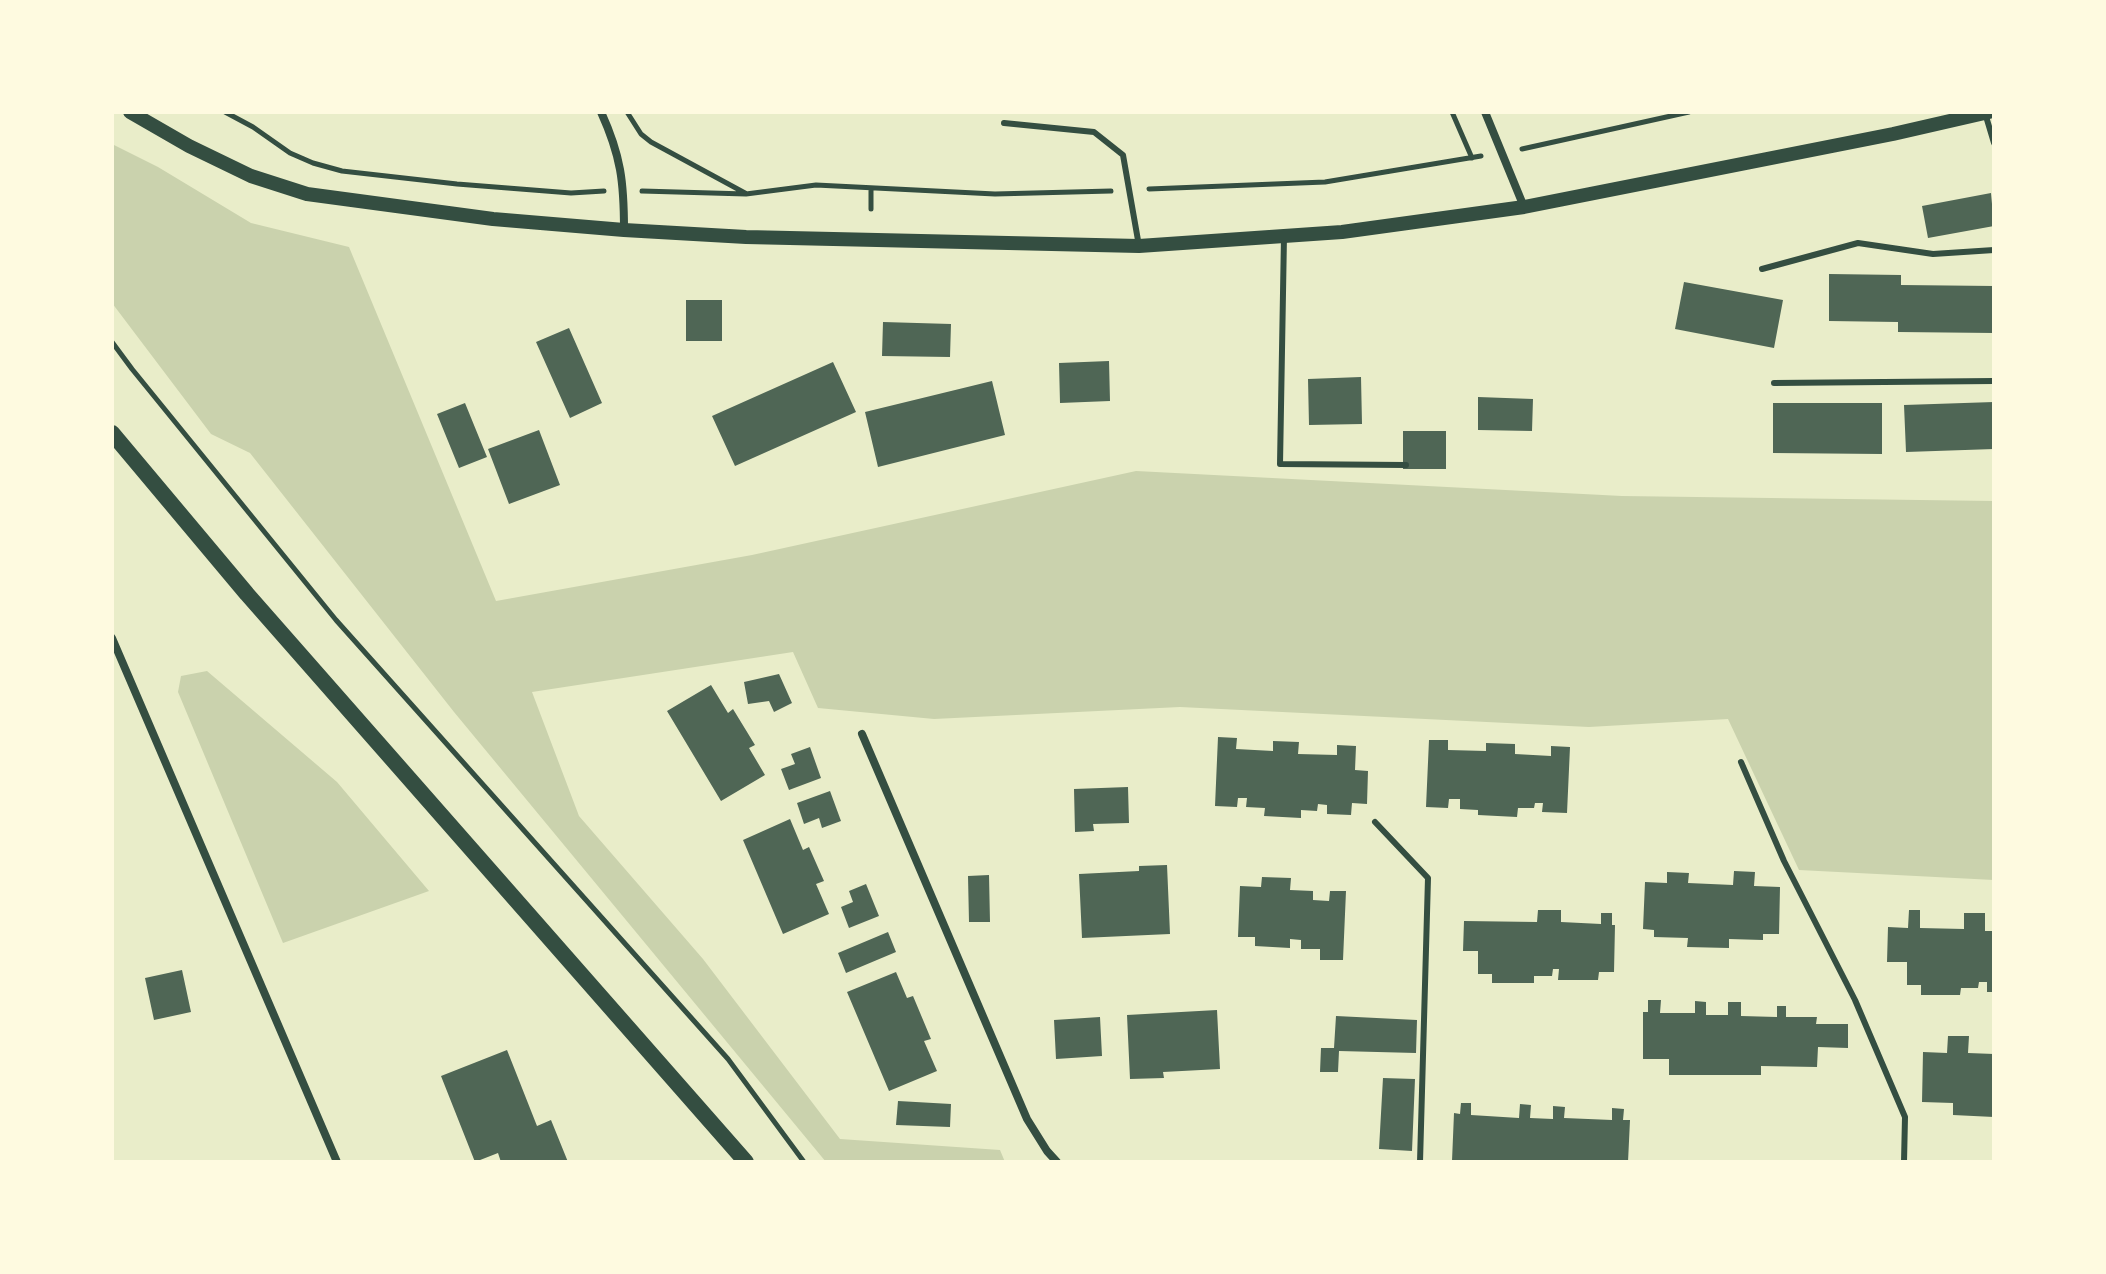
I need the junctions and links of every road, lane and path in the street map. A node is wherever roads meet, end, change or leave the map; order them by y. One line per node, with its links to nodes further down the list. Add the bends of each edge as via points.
1 (130, 112): 19 (street, via 251,176 307,194)
2 (225, 112): 14 (path, via 290,153 342,171 571,193)
3 (601, 112): 14 (street, via 618,153)
4 (627, 112): 16 (path, via 651,142)
5 (1452, 112): 12 (path)
6 (1485, 112): 11 (street)
7 (1689, 112): 11 (path)
8 (1987, 112): 10 (lane); 17 (street)
9 (1004, 123): 15 (lane, via 1094,132 1123,155)
10 (1994, 143)
11 (1503, 153): 12 (path); 17 (street)
12 (1472, 158): 15 (path, via 1325,182)
13 (871, 188): 15 (path, via 995,194); 16 (path, via 816,185); 18 (path)
14 (624, 190): 16 (path); 19 (street)
15 (1130, 190): 21 (lane)
16 (746, 194)
17 (1524, 207): 20 (street)
18 (871, 209)
19 (624, 230): 21 (street)
20 (1284, 236): 21 (street); 28 (lane, via 1280,464)
21 (1139, 246)
22 (1994, 250): 23 (lane, via 1933,254 1858,243)
23 (1762, 269)
24 (112, 342): 35 (path, via 336,620 728,1059)
25 (1994, 381): 26 (lane)
26 (1774, 383)
27 (112, 433): 34 (main road)
28 (1406, 465)
29 (112, 638): 33 (street)
30 (862, 734): 36 (street, via 1027,1119)
31 (1741, 762): 38 (lane, via 1905,1117)
32 (1375, 822): 37 (lane, via 1428,878)
33 (337, 1162)
34 (746, 1162)
35 (804, 1162)
36 (1057, 1162)
37 (1420, 1162)
38 (1904, 1162)

